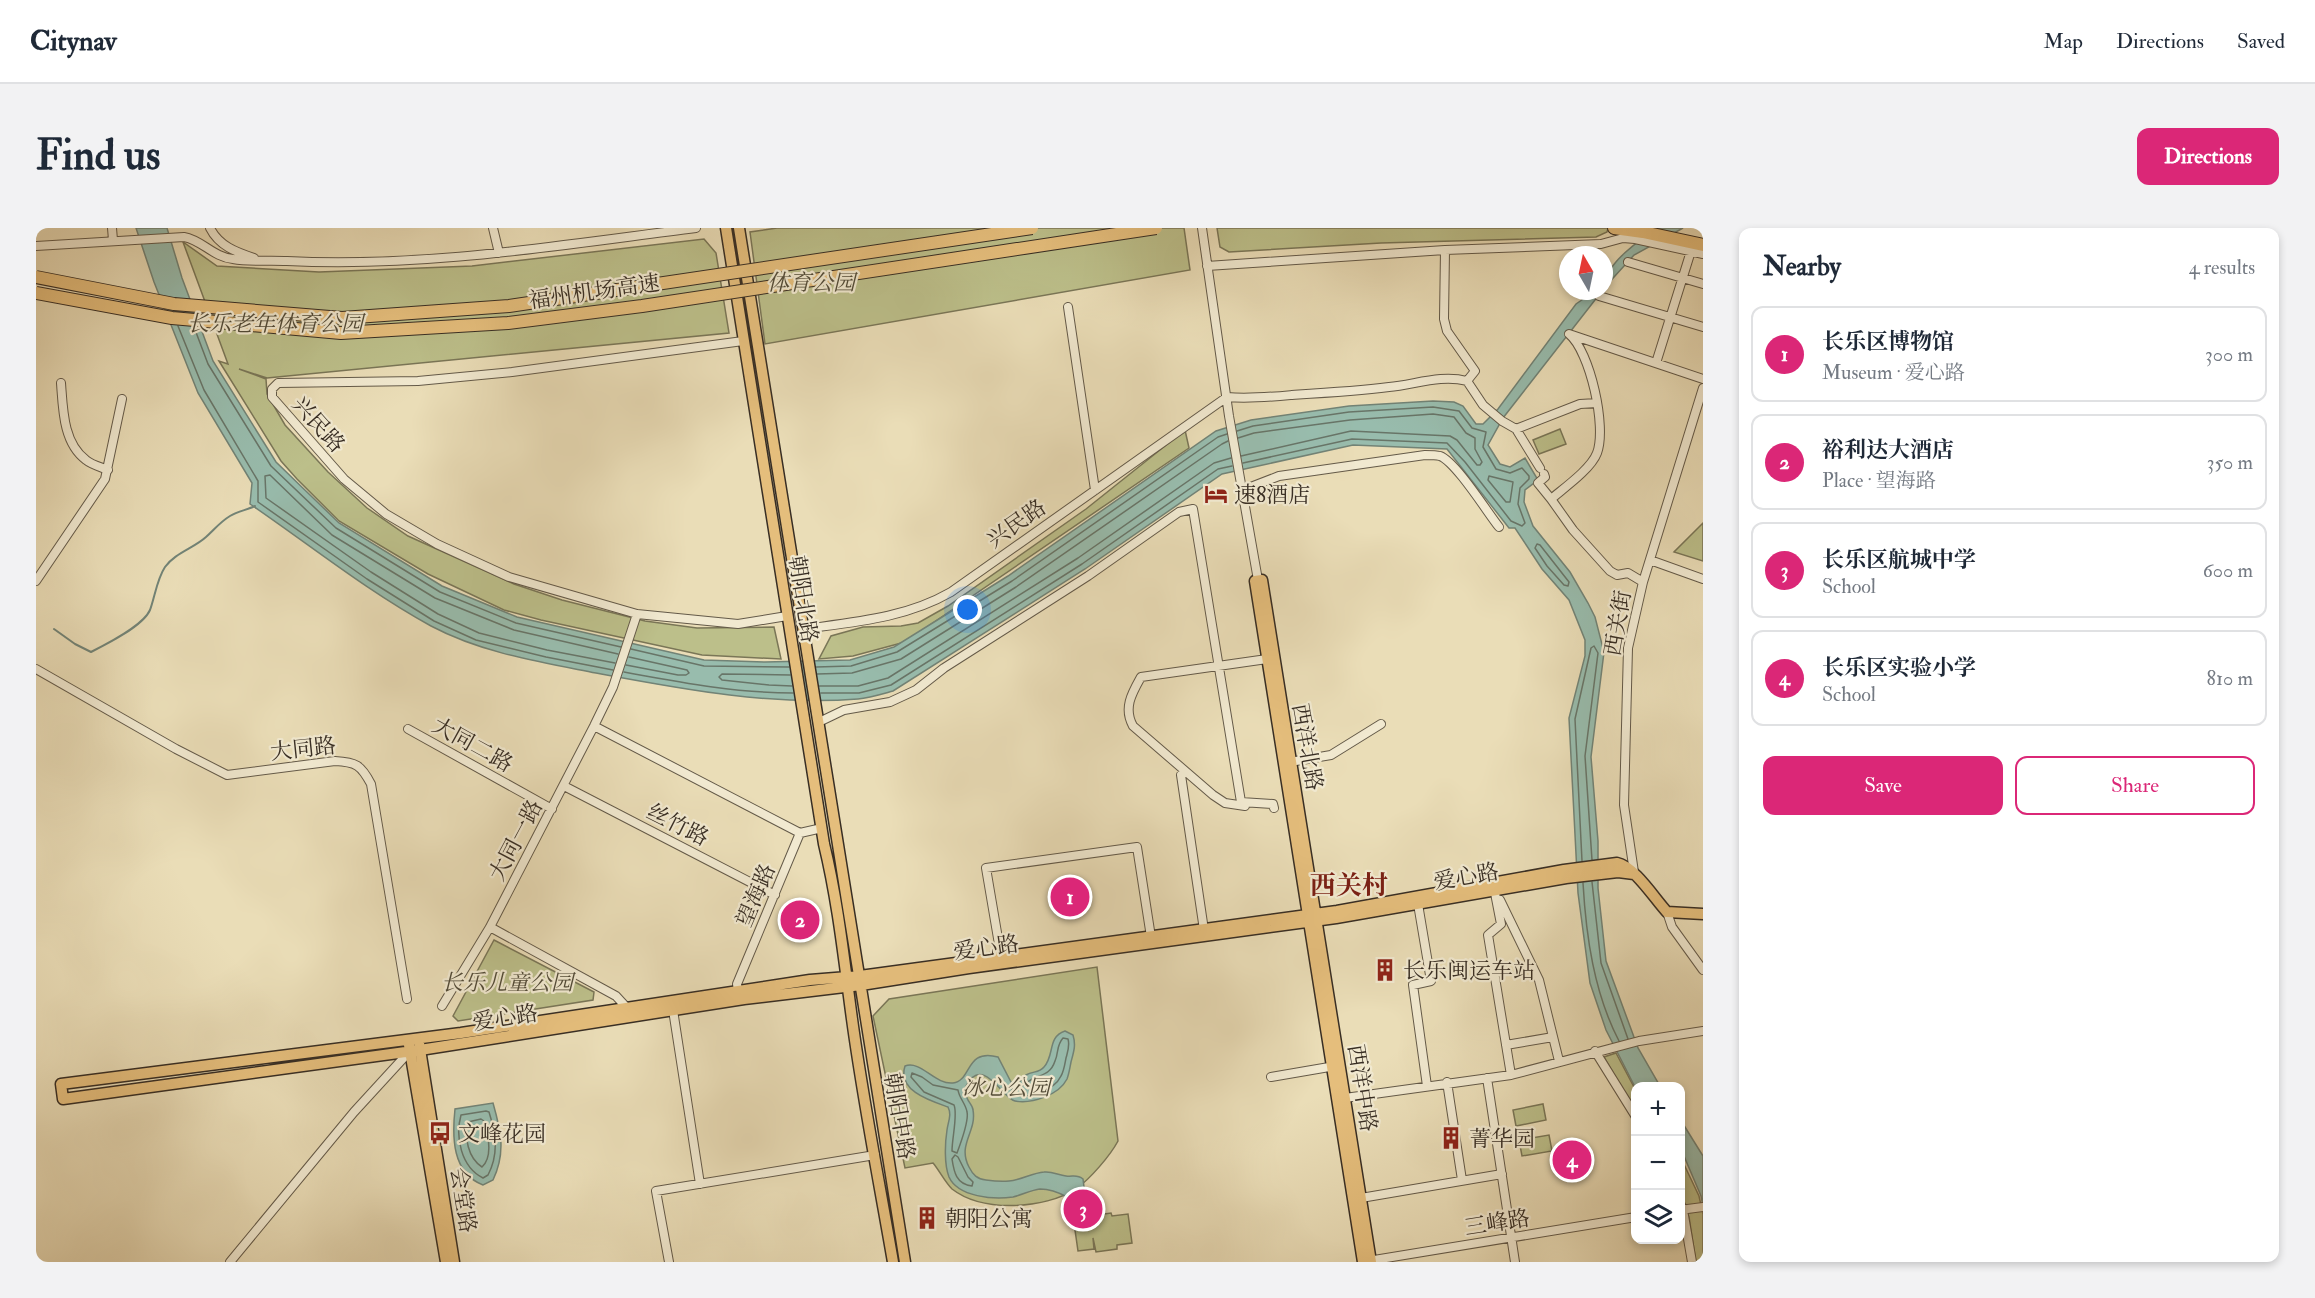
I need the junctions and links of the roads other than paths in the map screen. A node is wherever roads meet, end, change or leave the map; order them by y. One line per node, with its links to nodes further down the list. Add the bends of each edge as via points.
1 (112, 228): 11 (street)
2 (210, 228): 18 (street, via 224,245)
3 (493, 228): 16 (street)
4 (696, 228): 16 (street)
5 (726, 228): 29 (main road, 朝阳北路)
6 (739, 228): 51 (main road, 朝阳北路)
7 (1032, 228): 21 (highway, 福州机场高速, bridge, via 509,306 342,318 174,304)
8 (1156, 228): 24 (highway, 福州机场高速, bridge, via 642,306 508,323 341,333 172,318)
9 (1202, 228): 20 (street)
10 (1614, 228): 12 (highway)
11 (113, 240): 13 (street); 18 (street, via 195,238 223,257)
12 (1703, 244)
13 (36, 246)
14 (1445, 250): 15 (street, via 1601,244 1623,238); 20 (street); 32 (street, via 1444,319 1447,331 1475,371)
15 (1691, 251): 17 (street); 22 (street)
16 (499, 253): 18 (street, via 357,263)
17 (1703, 254)
18 (263, 260)
19 (1628, 262): 22 (street)
20 (1207, 266): 35 (street)
21 (36, 277)
22 (1683, 278): 23 (street); 27 (street)
23 (1703, 284)
24 (36, 293)
25 (1613, 300): 27 (street)
26 (1068, 307): 40 (street)
27 (1670, 317): 28 (street); 30 (street)
28 (1703, 327)
29 (743, 341): 49 (street, 兴民路, via 512,372 418,381 287,382 272,388 272,397 279,406 337,471 386,514 437,544 509,577); 50 (main road, 朝阳北路)
30 (1656, 363): 31 (street); 37 (street, via 1569,334 1578,340)
31 (1703, 379)
32 (1467, 381): 35 (street, via 1444,378 1380,388); 38 (street, via 1489,411)
33 (61, 383): 39 (street, via 64,420 74,447 86,460)
34 (1703, 388): 44 (street, 西关街)
35 (1227, 397): 40 (street, 兴民路); 41 (street, 西洋北路)
36 (122, 399): 39 (street)
37 (1597, 403): 38 (street, via 1580,404); 42 (street, via 1597,453)
38 (1516, 429): 42 (street, via 1542,471 1545,477 1538,483)
39 (108, 470): 47 (street, via 93,499)
40 (1095, 490): 51 (street, 兴民路, via 932,603 883,618)
41 (1242, 490): 43 (street, via 1279,476 1425,454 1440,456 1464,480); 46 (street, 西洋北路)
42 (1551, 499): 48 (street, via 1610,571 1617,575 1628,573)
43 (1499, 527)
44 (1650, 560): 45 (street); 48 (street, 西关街)
45 (1703, 579)
46 (1258, 580): 52 (main road, 西洋北路); 59 (main road, 西洋北路)
47 (36, 581)
48 (1643, 582): 67 (street, 西关街, via 1628,648 1624,805)
49 (637, 614): 50 (street, 兴民路, via 738,624); 57 (street, 大同一路, via 613,687)
50 (787, 616): 65 (main road, 朝阳北路)
51 (804, 629): 55 (main road, 朝阳北路)
52 (1267, 659): 53 (street); 62 (main road, 西洋北路)
53 (1218, 665): 55 (street, via 1193,509 1179,512 916,690 890,702 844,710); 63 (street, via 1241,802 1273,804); 63 (street, via 1141,677 1128,703 1128,718 1225,803)
54 (36, 669): 81 (street, 大同路, via 227,775 335,761 351,762 364,770 371,783)
55 (819, 722): 79 (main road, 朝阳北路)
56 (1382, 724): 59 (street, via 1331,755)
57 (594, 726): 61 (street, 大同一路); 66 (street)
58 (408, 729): 64 (street, 大同二路)
59 (1290, 762): 73 (main road, 西洋北路)
60 (1181, 775): 75 (street)
61 (564, 786): 64 (street, 大同一路); 69 (street, 丝竹路)
62 (1292, 807): 63 (street); 73 (main road, 西洋北路)
63 (1274, 808)
64 (552, 809): 74 (street, 大同一路)
65 (822, 828): 66 (street); 79 (main road, 朝阳北路)
66 (800, 833): 69 (street, 望海路)
67 (1635, 874): 68 (main road, 爱心路, via 1617,867); 71 (main road)
68 (1494, 887): 70 (main road, 爱心路); 73 (main road, 爱心路); 86 (street, via 1539,980); 88 (street, via 1501,924 1488,935)
69 (776, 895): 80 (street, 望海路, via 737,984)
70 (1418, 904): 73 (main road, 爱心路); 97 (street, via 1431,981 1413,985)
71 (1667, 912): 72 (main road); 78 (street, via 1672,927)
72 (1703, 914)
73 (1313, 918): 75 (main road, 爱心路); 79 (main road, 爱心路); 92 (main road, 西洋中路)
74 (490, 927): 82 (street, 大同一路); 83 (street, via 616,996)
75 (1204, 930): 76 (main road, 爱心路)
76 (1151, 937): 77 (main road, 爱心路); 77 (street, via 1137,848 986,868)
77 (1000, 956): 79 (main road, 爱心路)
78 (1703, 970)
79 (854, 981): 80 (main road, 爱心路); 84 (main road, 爱心路); 100 (main road, 朝阳中路); 101 (main road, 朝阳中路, via 852,1018)
80 (738, 991): 83 (main road, 爱心路)
81 (407, 999)
82 (442, 1006)
83 (628, 1009): 87 (main road, 爱心路)
84 (673, 1010): 89 (main road, 爱心路); 105 (street)
85 (1703, 1031): 90 (street)
86 (1554, 1037): 88 (street); 91 (street)
87 (413, 1039): 89 (main road, 会堂路); 89 (main road, 爱心路, via 61,1084 63,1099)
88 (1506, 1045): 93 (street)
89 (415, 1050): 112 (street, via 354,1112); 113 (main road, 会堂路); 114 (main road, 会堂路)
90 (1595, 1051): 91 (street); 99 (street)
91 (1559, 1061): 93 (street)
92 (1335, 1066): 94 (street); 98 (main road, 西洋中路); 118 (main road, 西洋中路)
93 (1511, 1075): 95 (street)
94 (1271, 1077)
95 (1487, 1078): 96 (street); 103 (street)
96 (1447, 1082): 97 (street); 104 (street)
97 (1427, 1086): 98 (street)
98 (1345, 1098): 106 (main road, 西洋中路)
99 (1631, 1110)
100 (882, 1123): 101 (main road); 117 (main road, 朝阳中路)
101 (870, 1125): 102 (main road, 朝阳中路)
102 (875, 1155): 105 (street); 116 (main road, 朝阳中路)
103 (1502, 1174): 104 (street); 111 (street)
104 (1462, 1180): 106 (street)
105 (700, 1184): 115 (street, via 656,1191)
106 (1361, 1198): 118 (main road, 西洋中路)
107 (1703, 1207): 108 (street)
108 (1685, 1208)
109 (1631, 1218): 111 (street, 三峰路)
110 (1685, 1228): 120 (street)
111 (1511, 1238): 118 (street, 三峰路); 119 (street)
112 (230, 1262)
113 (446, 1262)
114 (454, 1262)
115 (669, 1262)
116 (892, 1262)
117 (905, 1262)
118 (1367, 1262)
119 (1515, 1262)
120 (1692, 1262)

